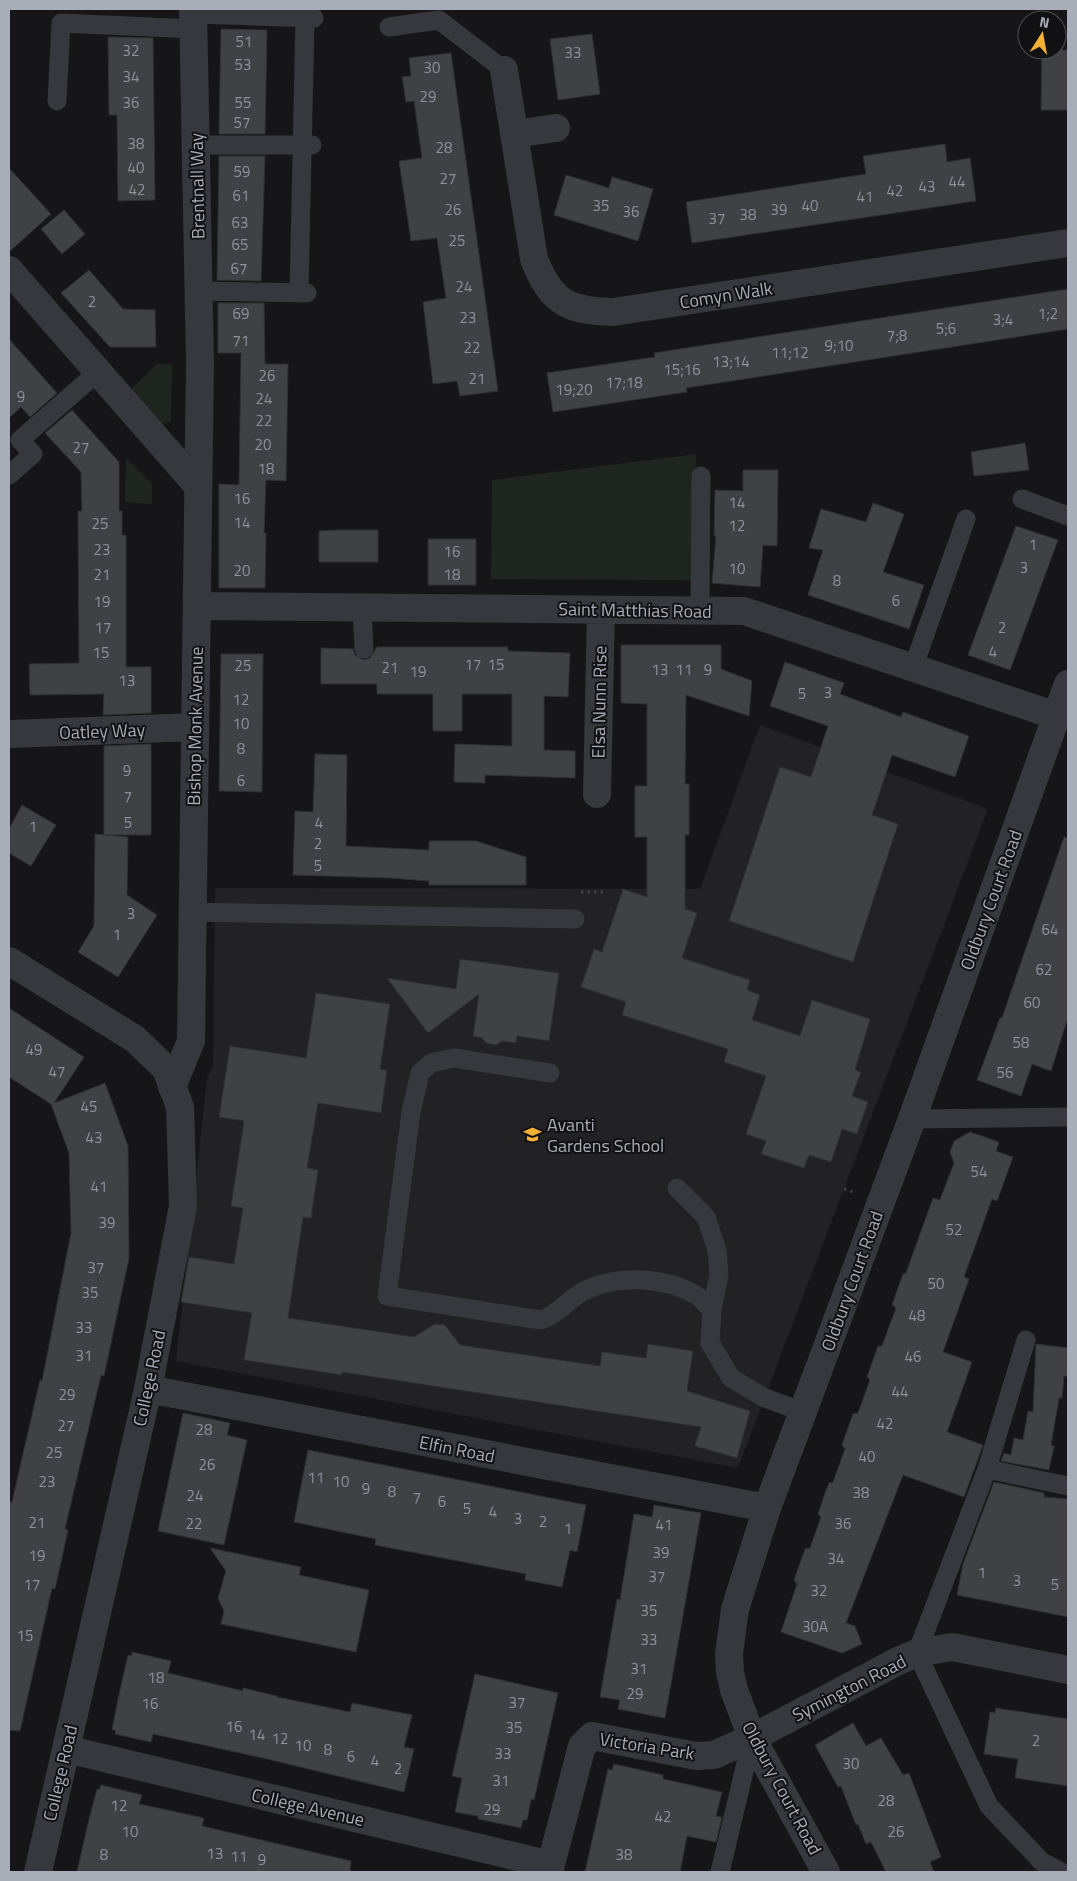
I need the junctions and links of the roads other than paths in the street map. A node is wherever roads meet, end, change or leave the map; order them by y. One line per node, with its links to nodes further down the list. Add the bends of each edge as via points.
1 (441, 15): 3 (lane, Comyn Walk); 4 (lane, Comyn Walk)
2 (193, 17): 5 (lane, via 61,23); 8 (street, Brentnall Way); 9 (lane, via 310,18)
3 (389, 27)
4 (504, 70): 7 (street, Comyn Walk)
5 (58, 101)
6 (556, 128): 7 (street)
7 (514, 134): 10 (street, Comyn Walk, via 534,259 549,289 561,302 577,309 612,312)
8 (196, 145): 9 (lane); 12 (street, Brentnall Way)
9 (307, 145): 12 (lane, via 303,292)
10 (1068, 243)
11 (9, 270): 14 (street)
12 (198, 290): 13 (street, Brentnall Way)
13 (200, 362): 17 (street, Bishop Monk Avenue)
14 (98, 372): 15 (lane, via 20,440 33,454); 17 (street)
15 (9, 475)
16 (701, 476): 24 (lane)
17 (198, 486): 21 (street, Bishop Monk Avenue)
18 (1022, 499): 19 (lane)
19 (1068, 516)
20 (966, 519): 26 (lane)
21 (196, 606): 22 (street, Saint Matthias Road); 29 (street, Bishop Monk Avenue)
22 (362, 608): 23 (street, Saint Matthias Road); 25 (lane)
23 (601, 610): 24 (street, Saint Matthias Road); 31 (street, Elsa Nunn Rise)
24 (700, 611): 26 (street, Saint Matthias Road, via 744,611)
25 (364, 649)
26 (913, 668): 28 (street, Saint Matthias Road)
27 (1068, 684): 28 (street, Oldbury Court Road)
28 (1057, 716): 38 (street, Oldbury Court Road)
29 (195, 728): 30 (street, Oatley Way); 32 (street, Bishop Monk Avenue)
30 (9, 734)
31 (597, 794)
32 (192, 912): 33 (lane); 36 (street, Bishop Monk Avenue, via 190,1041)
33 (575, 920)
34 (9, 961): 36 (street, College Road, via 135,1039 166,1069)
35 (550, 1074): 40 (lane, via 454,1058 431,1063 420,1073 410,1112 387,1296 541,1320 553,1316 564,1304 588,1289 615,1280 657,1281 698,1296)
36 (172, 1087): 42 (street, College Road, via 180,1107 183,1206)
37 (1068, 1117): 38 (lane)
38 (912, 1119): 43 (street, Oldbury Court Road)
39 (677, 1188): 40 (lane, via 706,1217 717,1250 719,1274)
40 (712, 1311): 43 (lane, via 710,1344 731,1378 765,1398)
41 (1026, 1340): 44 (lane)
42 (148, 1389): 46 (street, Elfin Road); 50 (street, College Road)
43 (803, 1412): 46 (street, Oldbury Court Road)
44 (987, 1469): 45 (lane); 47 (lane)
45 (1068, 1486)
46 (767, 1508): 49 (street, Oldbury Court Road, via 740,1587 730,1633 730,1672)
47 (917, 1654): 48 (street, Symington Road, via 952,1647); 49 (street, Symington Road); 55 (lane, via 989,1806 1042,1862)
48 (1068, 1670)
49 (752, 1738): 51 (street, Victoria Park, via 714,1755 696,1756 592,1736 582,1746); 53 (lane); 54 (street, Oldbury Court Road)
50 (66, 1749): 51 (street, College Avenue); 52 (street, College Road)
51 (550, 1869)
52 (38, 1872)
53 (720, 1872)
54 (826, 1872)
55 (1060, 1872)

